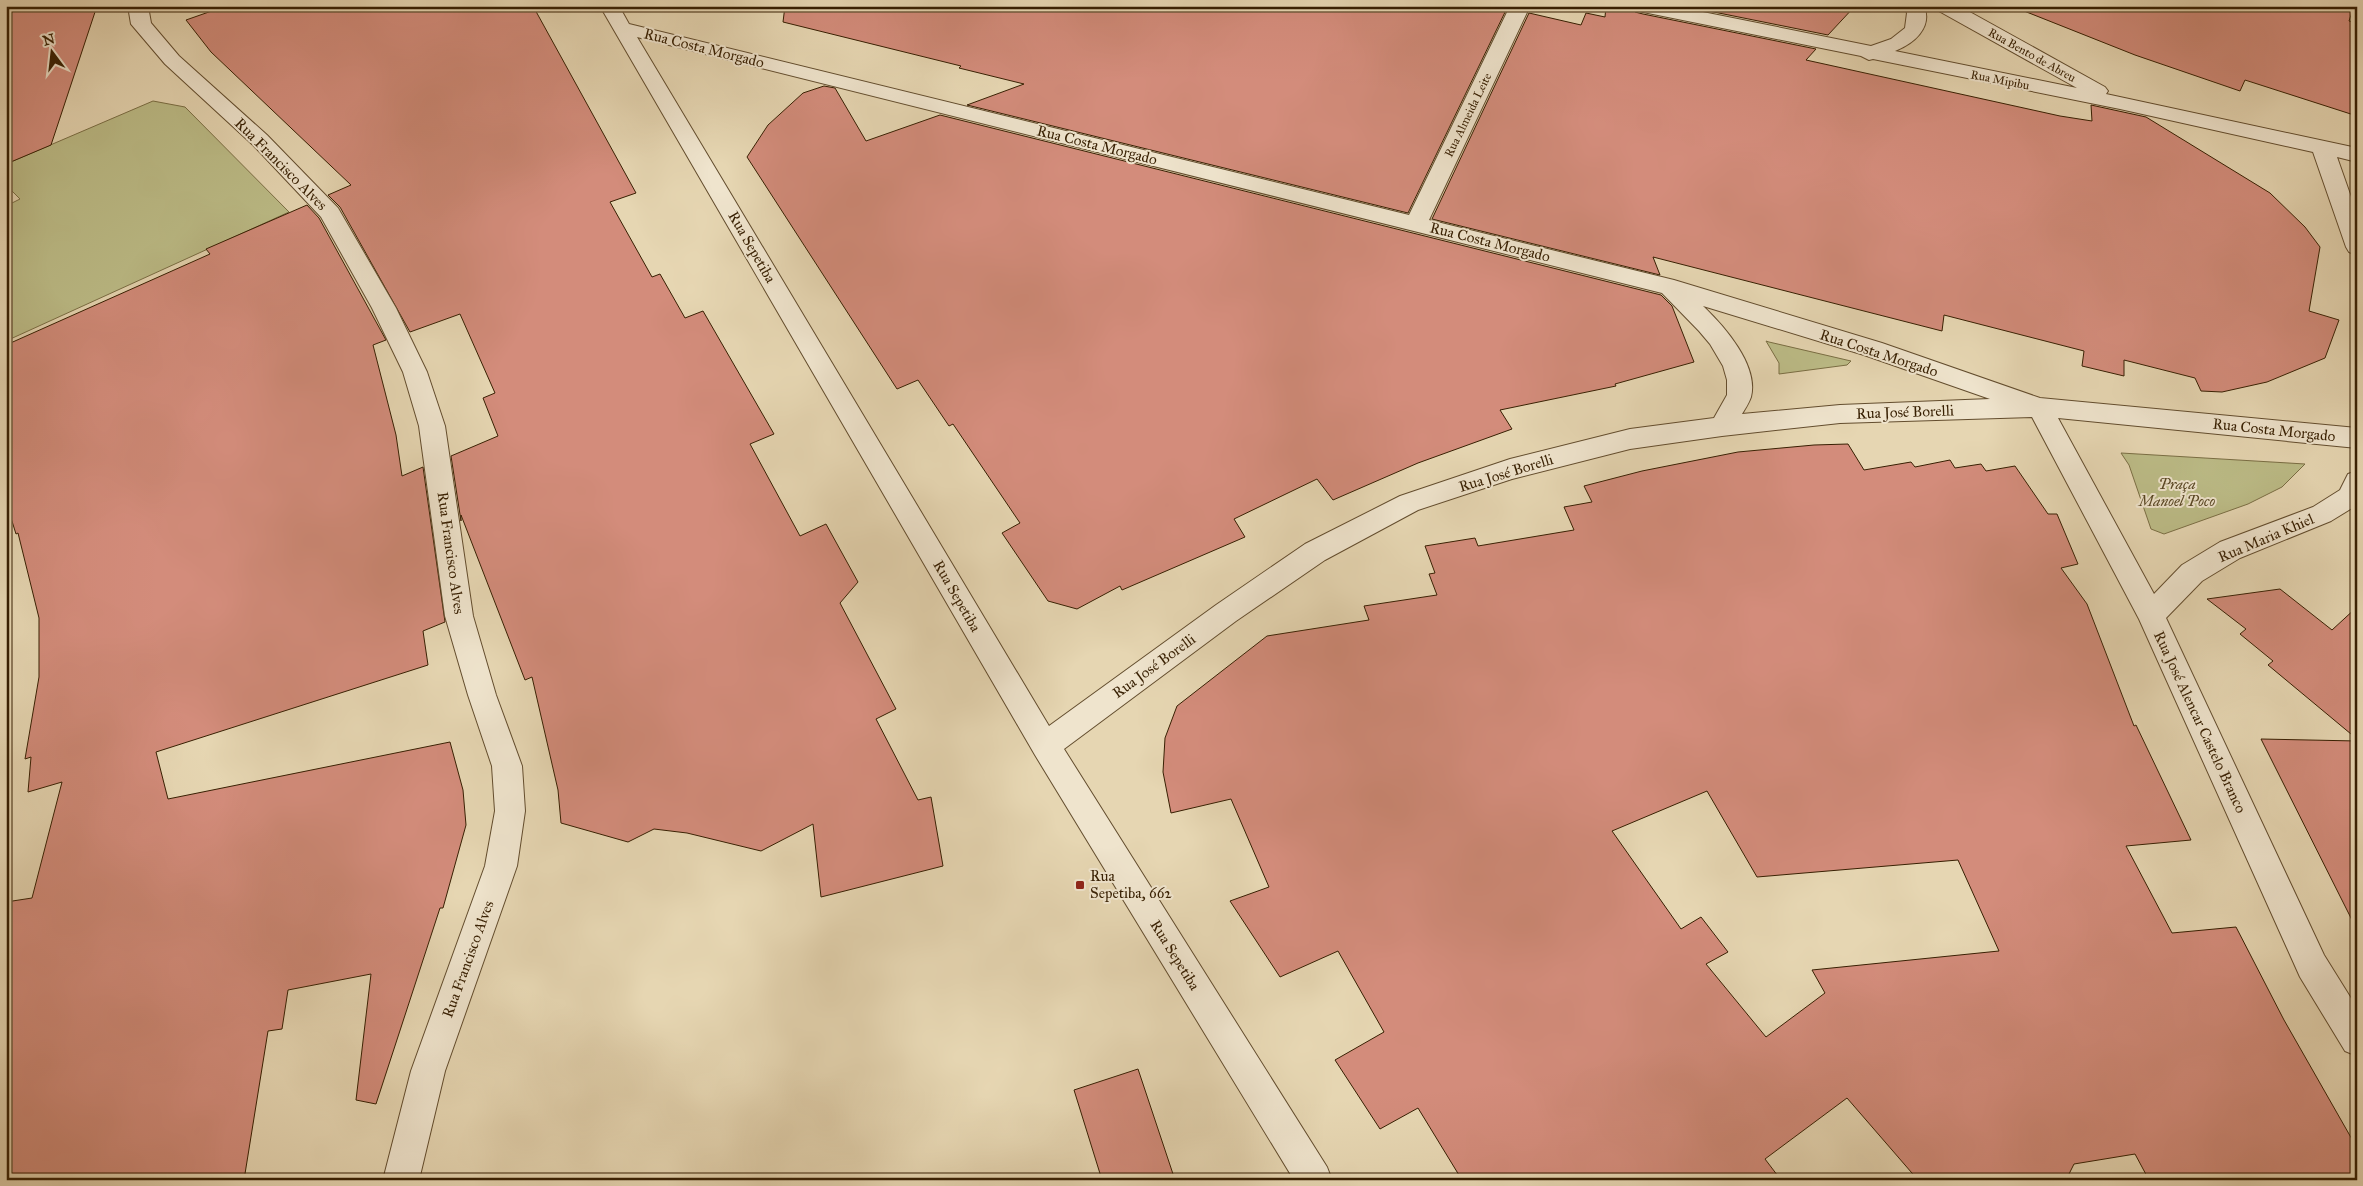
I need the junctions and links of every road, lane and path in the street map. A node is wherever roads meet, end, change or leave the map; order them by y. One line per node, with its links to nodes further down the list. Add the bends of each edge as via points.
1 (138, 6): 21 (street, Rua Francisco Alves, via 141,24 172,60 260,140 330,213 384,308 415,372 432,426 459,616 507,766 510,811 501,866 428,1071)
2 (1520, 6): 11 (street, Rua Almeida Leite)
3 (1643, 6): 7 (street, Rua Mipibu)
4 (1914, 6): 7 (street, via 1917,13 1914,30 1898,43)
5 (1944, 6): 8 (street, Rua Bento de Abreu)
6 (616, 17): 11 (street, Rua Costa Morgado); 19 (street, Rua Sepetiba)
7 (1869, 54): 8 (street, Rua Mipibu)
8 (2120, 104): 9 (street, Rua Mipibu)
9 (2323, 150): 10 (street, Rua Mipibu); 12 (street)
10 (2357, 155)
11 (1416, 224): 13 (street, Rua Costa Morgado)
12 (2357, 247)
13 (1666, 286): 14 (street, Rua Costa Morgado, via 1873,349); 15 (street, via 1701,316 1722,342 1736,370 1739,396)
14 (2039, 407): 15 (street, Rua José Borelli, via 1840,414); 16 (street, Rua Costa Morgado); 18 (street, Rua José Alencar Castelo Branco)
15 (1722, 426): 19 (street, Rua José Borelli, via 1630,439 1510,470 1409,503 1315,552)
16 (2357, 438)
17 (2357, 481): 18 (street, Rua Maria Khiel, via 2349,497 2322,514 2230,550 2192,573)
18 (2151, 615): 20 (street, Rua José Alencar Castelo Branco, via 2312,966)
19 (1045, 746): 22 (street, Rua Sepetiba)
20 (2357, 1039)
21 (401, 1180)
22 (1314, 1180)

